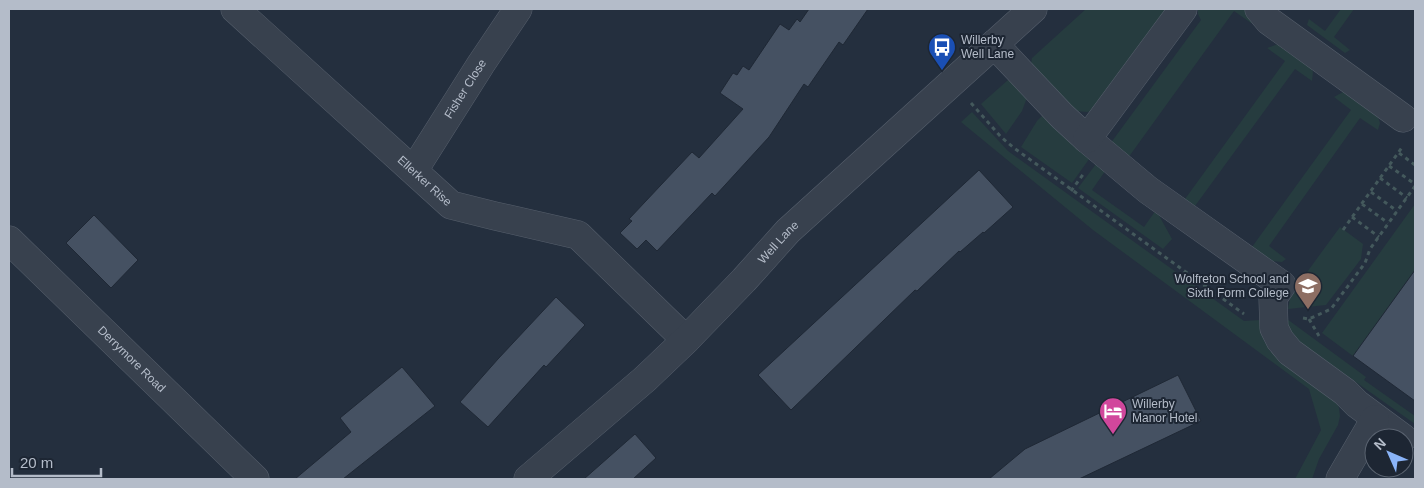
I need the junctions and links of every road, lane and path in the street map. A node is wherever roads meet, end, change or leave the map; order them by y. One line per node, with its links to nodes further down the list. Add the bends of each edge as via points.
1 (235, 9): 12 (street, Ellerker Rise)
2 (518, 9): 12 (street, Fisher Close)
3 (1033, 9): 6 (street, Well Lane)
4 (1183, 9): 9 (street)
5 (1259, 9): 8 (street, via 1270,21)
6 (994, 44): 7 (street, Well Lane); 9 (street)
7 (950, 84): 24 (path, via 1014,148 1244,314); 26 (street, Well Lane, via 788,231)
8 (1403, 118)
9 (1086, 139): 27 (street, via 1148,190 1282,285 1273,298 1274,328 1280,340 1290,352)
10 (1415, 165): 11 (path, via 1399,152)
11 (1389, 166): 13 (path); 14 (path)
12 (414, 170): 26 (street, Ellerker Rise, via 451,205 578,235)
13 (1380, 178): 15 (path); 16 (path)
14 (1415, 185): 16 (path)
15 (1371, 192): 17 (path); 18 (path)
16 (1407, 198): 18 (path)
17 (1362, 204): 19 (path); 20 (path)
18 (1397, 211): 20 (path)
19 (1352, 217): 21 (path); 22 (path)
20 (1388, 223): 22 (path)
21 (1343, 230)
22 (1379, 237): 25 (path, via 1332,309 1309,319)
23 (9, 240): 29 (street, Derrymore Road)
24 (1252, 314)
25 (1319, 337)
26 (686, 340): 30 (street, Well Lane, via 646,379)
27 (1375, 419): 28 (street); 31 (street)
28 (1389, 428)
29 (255, 479)
30 (528, 479)
31 (1340, 479)

